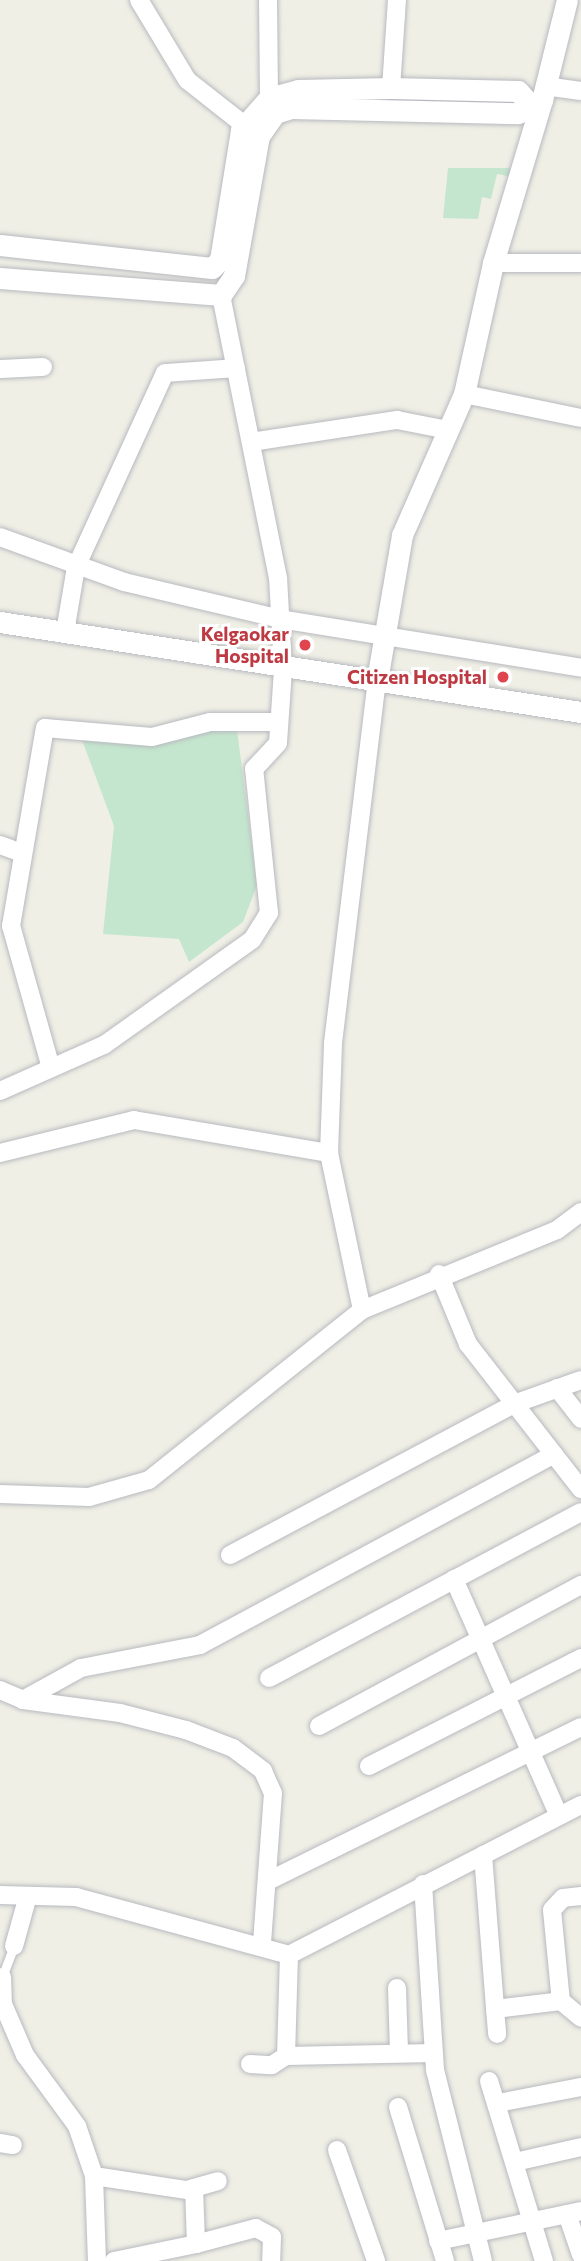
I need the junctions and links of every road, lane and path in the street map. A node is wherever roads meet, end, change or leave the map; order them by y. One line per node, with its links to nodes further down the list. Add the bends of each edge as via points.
1 (139, 0): 9 (street, via 187,80)
2 (268, 0): 8 (street)
3 (397, 0): 5 (street)
4 (567, 0): 7 (street)
5 (391, 88): 7 (street, via 518,91); 8 (street, via 298,90)
6 (581, 91): 7 (street)
7 (538, 96): 11 (street); 14 (street, via 518,113 291,107 275,113 259,136 234,276)
8 (269, 98): 9 (street)
9 (243, 124): 10 (street, via 218,265 199,270)
10 (0, 246)
11 (493, 263): 12 (street); 18 (street)
12 (581, 263)
13 (0, 278): 14 (street)
14 (221, 295): 16 (street)
15 (43, 367): 17 (street)
16 (236, 368): 21 (street); 23 (street, via 164,373)
17 (0, 369)
18 (464, 394): 19 (street); 20 (street)
19 (581, 418)
20 (449, 430): 21 (street, via 397,420); 27 (street, via 402,535)
21 (251, 442): 24 (street)
22 (0, 537): 23 (street)
23 (76, 567): 24 (street); 26 (street)
24 (280, 618): 27 (street); 29 (street)
25 (0, 622): 26 (street)
26 (65, 632): 29 (street)
27 (384, 640): 28 (street); 30 (street)
28 (581, 668)
29 (283, 669): 30 (street); 32 (street)
30 (377, 680): 31 (street); 38 (street, via 333,1043)
31 (581, 712)
32 (279, 722): 34 (street, via 210,722 152,737 45,728); 35 (street, via 278,743 254,769 269,913 252,940 104,1045)
33 (0, 845): 34 (street)
34 (19, 852): 35 (street, via 11,926)
35 (51, 1068): 36 (street)
36 (0, 1091)
37 (0, 1153): 38 (street, via 134,1120)
38 (329, 1153): 41 (street)
39 (581, 1212): 40 (street, via 557,1230)
40 (439, 1274): 41 (street); 44 (street, via 468,1344)
41 (362, 1310): 48 (street, via 149,1480 89,1497)
42 (581, 1380): 43 (street)
43 (557, 1388): 44 (street); 45 (street)
44 (514, 1404): 46 (street); 50 (street)
45 (581, 1419)
46 (554, 1454): 47 (street); 58 (street, via 200,1645 81,1668)
47 (581, 1489)
48 (0, 1494)
49 (581, 1512): 51 (street)
50 (230, 1555)
51 (454, 1579): 53 (street); 55 (street)
52 (581, 1585): 53 (street)
53 (482, 1638): 57 (street); 59 (street)
54 (581, 1658): 57 (street)
55 (269, 1678)
56 (0, 1690): 58 (street)
57 (508, 1695): 61 (street); 62 (street)
58 (23, 1700): 66 (street, via 120,1713 233,1748 262,1771 274,1793)
59 (319, 1726)
60 (581, 1727): 61 (street)
61 (532, 1752): 64 (street); 66 (street)
62 (369, 1766)
63 (581, 1805): 64 (street)
64 (559, 1816): 65 (street)
65 (483, 1855): 67 (street); 77 (street)
66 (268, 1881): 71 (street)
67 (423, 1884): 73 (street); 81 (street)
68 (0, 1895): 69 (street)
69 (28, 1896): 71 (street, via 76,1897); 72 (street)
70 (581, 1896): 76 (street, via 563,1898 552,1910)
71 (262, 1944): 73 (street)
72 (14, 1946): 74 (lane)
73 (289, 1955): 80 (street)
74 (2, 1984): 90 (street, via 25,2055 77,2126)
75 (397, 1988): 79 (street)
76 (571, 2008): 77 (street)
77 (495, 2009): 78 (street)
78 (497, 2034)
79 (399, 2053): 80 (street); 81 (street)
80 (286, 2056): 82 (street, via 272,2065)
81 (434, 2062): 95 (street)
82 (250, 2064)
83 (489, 2081): 85 (street)
84 (581, 2087): 85 (street)
85 (498, 2103): 89 (street)
86 (398, 2107): 96 (street)
87 (581, 2147): 89 (street)
88 (337, 2150): 102 (street)
89 (515, 2162): 94 (street)
90 (94, 2176): 92 (street); 99 (street)
91 (218, 2181): 92 (street)
92 (194, 2188): 97 (street)
93 (574, 2212): 94 (street); 98 (street)
94 (533, 2221): 95 (street); 105 (street)
95 (473, 2234): 96 (street); 104 (street)
96 (438, 2241): 103 (street)
97 (196, 2244): 100 (street); 101 (street, via 256,2228 272,2237)
98 (581, 2255)
99 (97, 2261)
100 (114, 2261)
101 (271, 2261)
102 (376, 2261)
103 (445, 2261)
104 (483, 2261)
105 (544, 2261)

